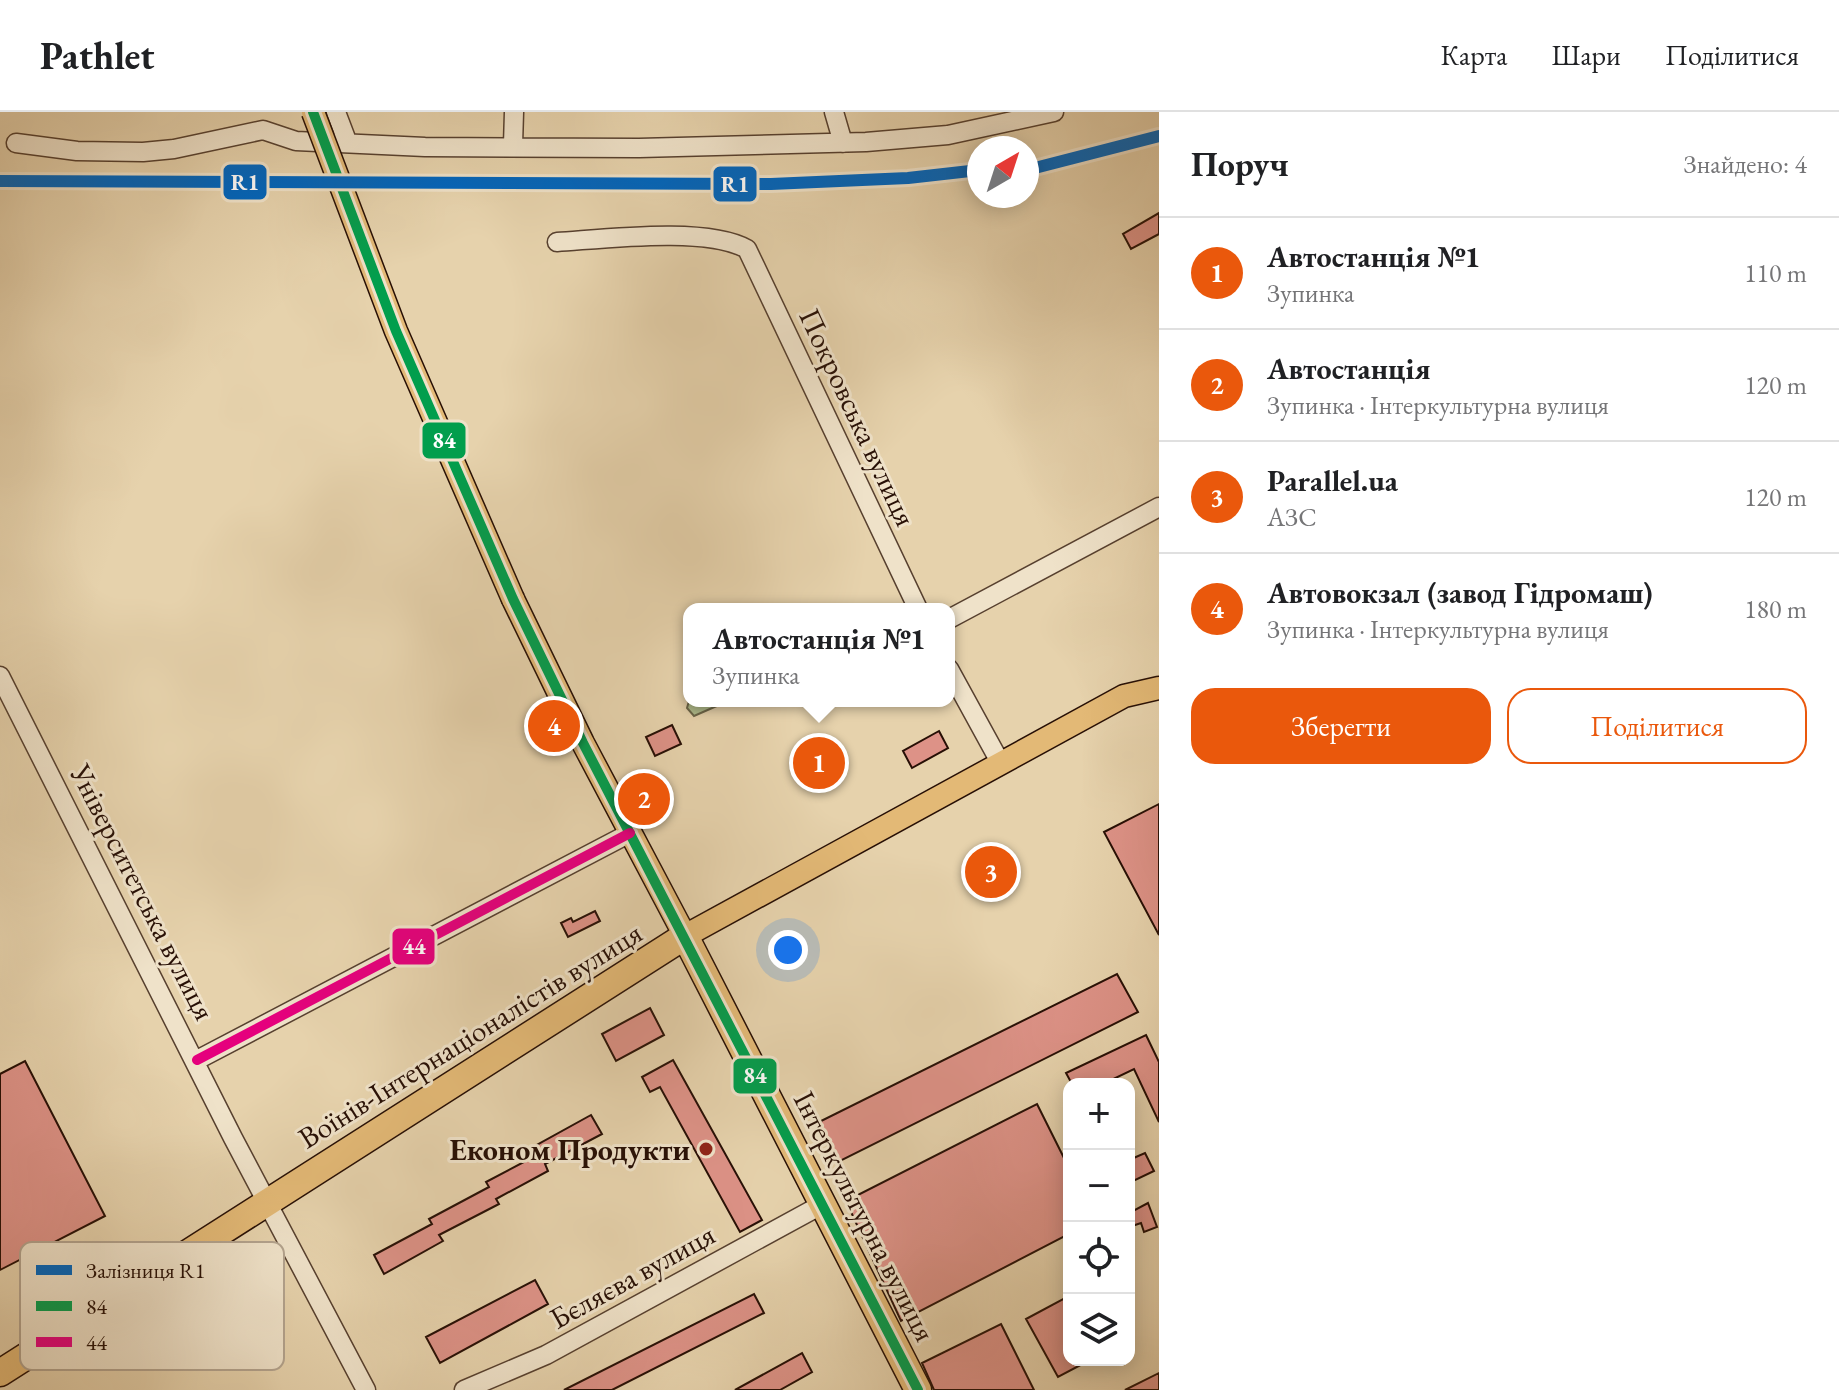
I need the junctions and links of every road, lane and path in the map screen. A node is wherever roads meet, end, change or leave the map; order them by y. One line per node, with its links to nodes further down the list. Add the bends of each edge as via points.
1 (313, 112): 18 (main road, Інтеркультурна вулиця, bridge, via 396,331 513,599)
2 (336, 112): 6 (street)
3 (514, 112): 9 (street)
4 (834, 112): 8 (street)
5 (1054, 112): 8 (street, via 948,135)
6 (347, 141): 7 (street, via 296,141 263,130 143,152); 9 (street, via 425,147)
7 (16, 143)
8 (843, 143): 9 (street)
9 (513, 145)
10 (557, 242): 12 (street, Покровська вулиця, via 660,236 714,239 747,249)
11 (1159, 507): 13 (street)
12 (915, 603)
13 (955, 616)
14 (955, 680): 17 (street)
15 (2, 687): 20 (street, Університетська вулиця)
16 (1159, 688): 17 (main road, Воїнів-Інтернаціоналістів вулиця, via 1124,696)
17 (1000, 762): 19 (main road, Воїнів-Інтернаціоналістів вулиця)
18 (630, 833): 19 (main road, Інтеркультурна вулиця); 20 (street)
19 (685, 936): 21 (highway, Воїнів-Інтернаціоналістів вулиця); 22 (highway, Інтеркультурна вулиця)
20 (197, 1060): 21 (street, Університетська вулиця)
21 (267, 1201): 23 (highway, Воїнів-Інтернаціоналістів вулиця); 26 (street, Університетська вулиця)
22 (823, 1204): 27 (street, Бєляєва вулиця, via 546,1355); 28 (highway, Інтеркультурна вулиця)
23 (203, 1242)
24 (20, 1360): 25 (highway, Воїнів-Інтернаціоналістів вулиця)
25 (0, 1373)
26 (366, 1390)
27 (464, 1390)
28 (918, 1390)

